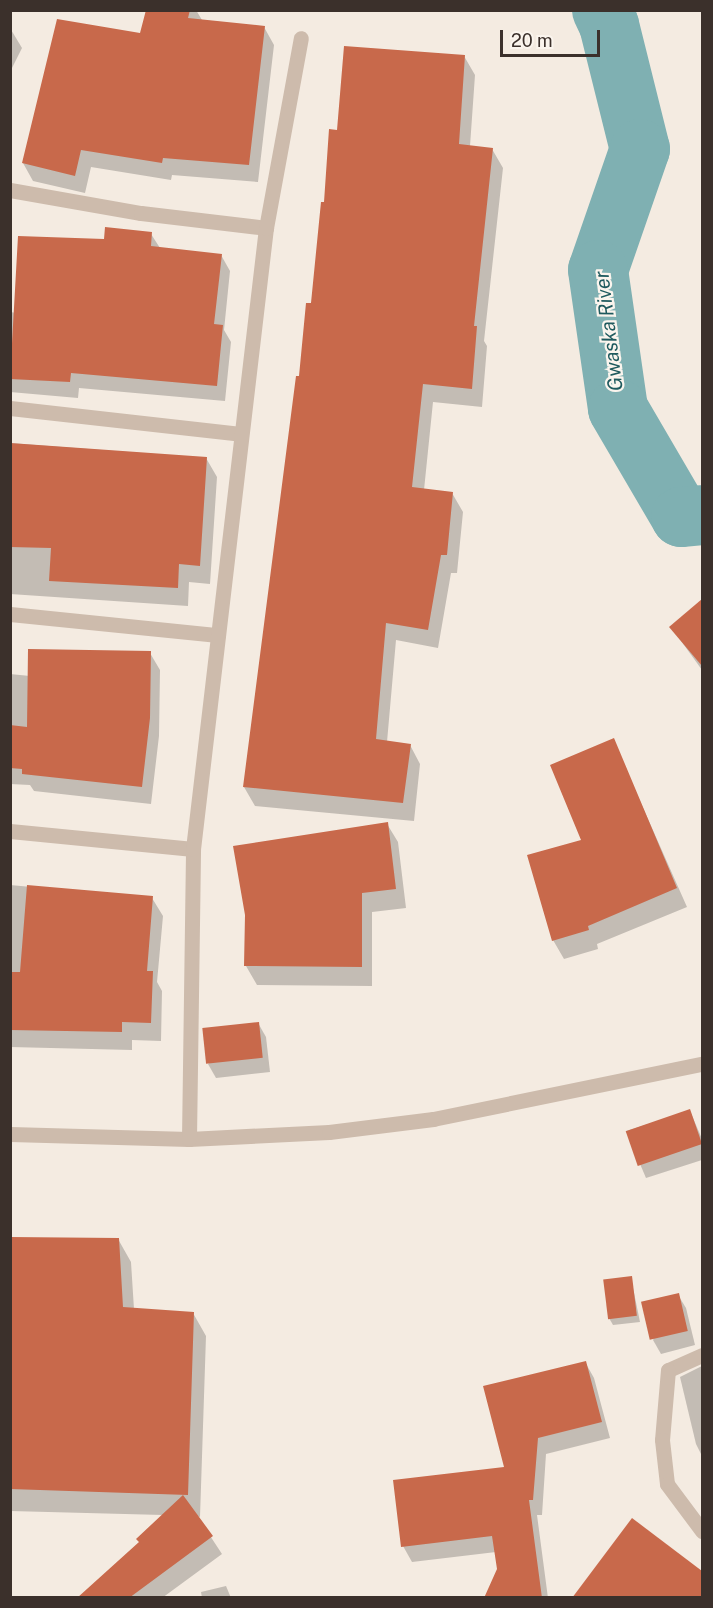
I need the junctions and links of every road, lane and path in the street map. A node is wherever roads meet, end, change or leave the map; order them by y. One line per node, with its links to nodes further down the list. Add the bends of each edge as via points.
1 (301, 38): 3 (street)
2 (10, 190): 3 (street, via 141,213)
3 (266, 228): 5 (street)
4 (10, 408): 5 (street)
5 (241, 434): 7 (street)
6 (10, 614): 7 (street)
7 (218, 635): 9 (street)
8 (10, 831): 9 (street)
9 (193, 849): 12 (street)
10 (702, 1064): 12 (street, via 434,1119 329,1132)
11 (10, 1134): 12 (street)
12 (189, 1139)
13 (702, 1355): 14 (street, via 668,1370 662,1440 667,1484)
14 (702, 1531)

